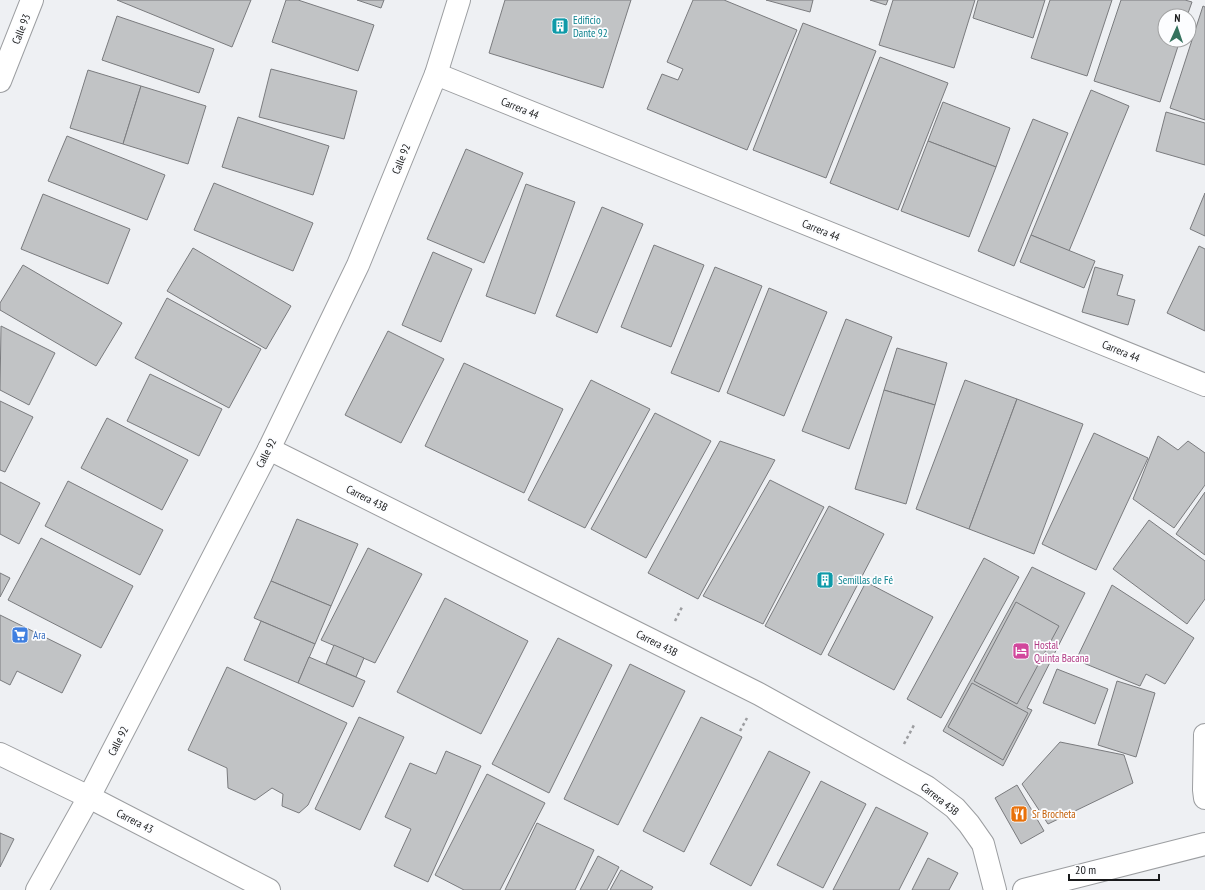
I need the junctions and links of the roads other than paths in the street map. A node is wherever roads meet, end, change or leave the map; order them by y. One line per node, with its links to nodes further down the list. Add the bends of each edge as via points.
1 (32, 0): 4 (street, Calle 93)
2 (460, 0): 3 (street, Calle 92)
3 (436, 74): 5 (street, Carrera 44); 6 (street, Calle 92, via 358,265)
4 (0, 81)
5 (1205, 385)
6 (269, 449): 9 (street, Calle 92); 14 (street, Carrera 43B, via 759,694 927,787 956,808 970,824 983,844)
7 (1205, 735): 10 (street)
8 (0, 754): 9 (street, Carrera 43)
9 (89, 797): 12 (street, Calle 92); 13 (street, Carrera 43)
10 (1205, 798)
11 (1205, 844): 15 (street)
12 (37, 890)
13 (269, 890)
14 (994, 890)
15 (1024, 890)

